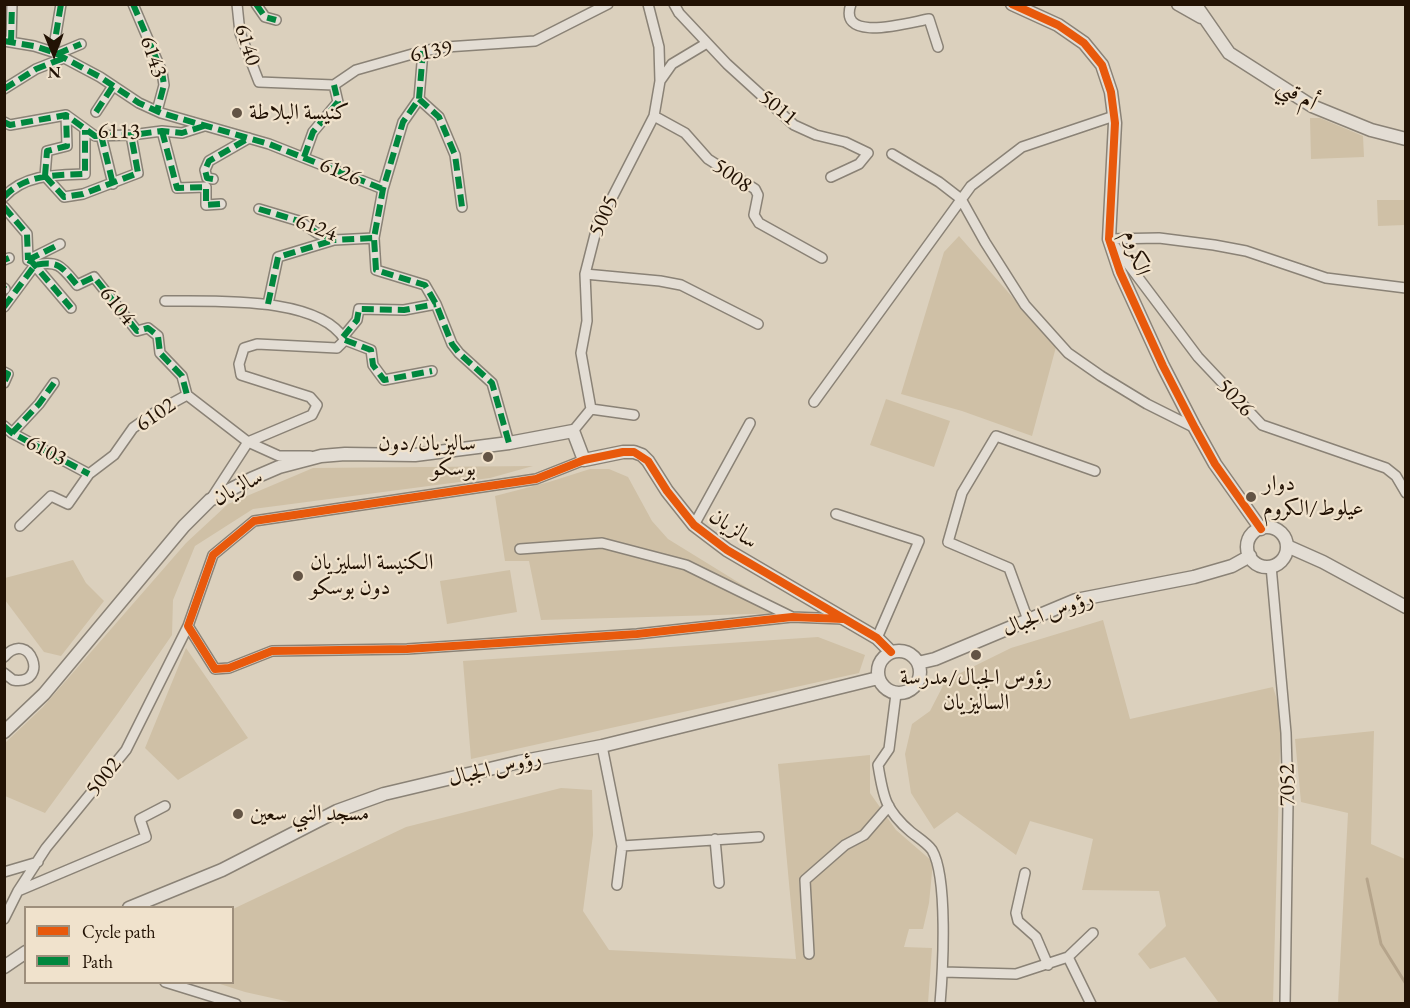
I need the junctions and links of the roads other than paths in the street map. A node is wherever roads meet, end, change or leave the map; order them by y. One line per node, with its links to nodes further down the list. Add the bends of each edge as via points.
1 (12, 4): 15 (street)
2 (61, 4): 20 (street)
3 (133, 4): 26 (street, 6143, via 162,72 164,85)
4 (237, 4): 22 (street, 6140, via 240,33 259,82)
5 (256, 4): 13 (street, via 266,17)
6 (608, 4): 19 (street, 6139, via 535,42 446,46)
7 (648, 4): 21 (street, 5005, via 659,47)
8 (674, 4): 16 (street, 5011)
9 (851, 4): 18 (street, via 850,21 859,27 870,29 929,19)
10 (1012, 4): 30 (street, الكروم, via 1058,25 1084,43 1102,65)
11 (1178, 4): 14 (street, أم قبي)
12 (1196, 4): 14 (street, أم قبي)
13 (276, 20)
14 (1208, 21): 38 (street, أم قبي, via 1229,53 1312,106 1371,130)
15 (8, 41): 20 (street, 6126)
16 (707, 43): 21 (street, via 672,64); 42 (street, 5011, via 794,125 867,153 859,164)
17 (81, 44): 20 (street)
18 (938, 47)
19 (423, 51): 22 (street, 6139, via 356,70); 25 (street)
20 (58, 55): 23 (street, 6126); 24 (street)
21 (660, 81): 29 (street, 5005)
22 (334, 85): 40 (street, via 338,102 313,132)
23 (113, 86): 26 (street, 6126); 27 (street)
24 (4, 89)
25 (419, 99): 45 (street, via 403,122); 49 (street, via 439,117 455,155)
26 (157, 111): 32 (street, 6126)
27 (96, 112)
28 (66, 116): 31 (street, 6113, via 10,125); 33 (street, 6113); 41 (street, via 67,146 47,151)
29 (654, 116): 56 (street, 5008, via 685,134 708,159 755,189 758,195 754,215 759,223); 58 (street, 5005, via 598,219)
30 (1114, 116): 47 (street, via 1023,147 971,186); 53 (street, الكروم)
31 (4, 122)
32 (204, 126): 34 (street, 6113, via 182,133); 37 (street, 6126)
33 (85, 130): 35 (street, 6113); 41 (street, via 85,174)
34 (162, 131): 36 (street, 6113); 48 (street, via 177,188 206,187 206,205)
35 (102, 135): 36 (street, 6113); 44 (street)
36 (131, 135): 44 (street, via 138,173)
37 (249, 138): 40 (street, 6126); 43 (street, via 208,161 207,178)
38 (1406, 139)
39 (892, 154): 47 (street)
40 (304, 157): 45 (street, 6126)
41 (45, 176): 44 (street, via 64,197); 46 (street, via 17,186)
42 (831, 177)
43 (213, 179)
44 (113, 184)
45 (383, 189): 52 (street, 6126)
46 (5, 196)
47 (961, 199): 72 (street); 77 (street, via 1025,304 1068,353 1138,398)
48 (221, 204)
49 (462, 207)
50 (259, 209): 54 (street, 6124, via 299,221)
51 (6, 210): 57 (street, via 27,234)
52 (374, 238): 54 (street, 6124); 62 (street, 6126, via 376,270 425,285)
53 (1109, 239): 59 (street, via 1159,238 1214,245 1246,251 1326,278); 77 (street, الكروم, via 1120,272); 86 (street, 5026, via 1198,357 1262,425 1373,462)
54 (334, 240): 61 (street, via 278,257)
55 (60, 244): 57 (street)
56 (822, 258)
57 (31, 263): 63 (street); 64 (street); 71 (street, 6104, via 49,262 62,267 76,285 94,277 137,331 148,328 158,336 160,353 182,375)
58 (585, 274): 65 (street, via 681,285); 73 (street, 5005, via 586,321 581,353)
59 (1406, 288)
60 (165, 301): 61 (street)
61 (268, 304): 66 (street, via 316,317)
62 (436, 304): 66 (street, via 404,310 359,309 357,320); 81 (street, 6126, via 452,344 492,383)
63 (4, 307)
64 (71, 308)
65 (758, 324)
66 (344, 338): 67 (street, via 371,350 373,365 384,380); 80 (street, via 337,348 257,344 244,348 239,364 241,375 310,397 317,405 312,415)
67 (432, 371)
68 (4, 372): 69 (street, via 8,374)
69 (4, 383)
70 (54, 383): 79 (street)
71 (187, 395): 80 (street, 6102); 85 (street, 6102, via 133,428 114,455)
72 (814, 402)
73 (591, 409): 74 (street); 78 (street)
74 (634, 415)
75 (750, 423): 90 (street)
76 (4, 426): 79 (street, 6103)
77 (1195, 428): 92 (street, الكروم)
78 (573, 430): 81 (street, سالزيان); 83 (street)
79 (12, 433): 85 (street, 6103)
80 (248, 442): 82 (street, 6102, via 279,456); 88 (street)
81 (509, 443): 82 (street, سالزيان, via 415,455)
82 (321, 456): 88 (street, سالزيان, via 279,467)
83 (584, 460): 90 (street, سالزيان, via 623,452 642,456); 101 (street, 5002, via 536,479 254,521 213,555)
84 (1095, 471): 100 (street, via 996,436 962,493 948,542 1009,568)
85 (89, 474): 91 (street, 6102, via 68,504 51,496)
86 (1401, 476): 87 (street, 5026)
87 (1406, 493)
88 (210, 500): 109 (street, سالزيان, via 44,694)
89 (837, 514): 102 (street, via 919,541)
90 (694, 525): 99 (street, سالزيان, via 727,550)
91 (20, 526)
92 (1260, 529): 93 (street, via 1281,532); 95 (street, via 1249,540)
93 (1287, 546): 96 (street, via 1283,559); 97 (street)
94 (520, 549): 98 (street, via 602,543 686,565)
95 (1250, 556): 96 (street, via 1260,567); 100 (street, رؤوس الجبال, via 1232,566 1194,577 1076,600)
96 (1271, 566): 135 (street, 7052, via 1287,733)
97 (1406, 607)
98 (792, 617): 99 (street); 101 (street, via 637,634 406,649 272,651 229,668 215,669)
99 (843, 619): 102 (street, سالزيان)
100 (1028, 620): 105 (street, رؤوس الجبال)
101 (188, 626): 116 (street, 5002, via 126,750)
102 (878, 638): 103 (street, سالزيان)
103 (891, 652): 105 (street, via 907,652); 107 (street, via 879,662)
104 (5, 656): 106 (street, via 14,649 24,650 34,662 33,673 24,680 14,680)
105 (918, 663): 108 (street, via 916,685)
106 (5, 674)
107 (878, 678): 108 (street, via 884,688); 110 (street, رؤوس الجبال)
108 (896, 694): 112 (street, via 889,749 878,765 883,799)
109 (4, 732)
110 (602, 746): 115 (street); 122 (street, رؤوس الجبال, via 384,794 337,811 222,870)
111 (165, 806): 121 (street, via 140,819 146,837)
112 (889, 806): 126 (street, via 864,835 845,845 805,880); 130 (street, via 899,822 931,848 941,873)
113 (759, 837): 114 (street)
114 (715, 839): 115 (street); 119 (street)
115 (622, 846): 120 (street)
116 (38, 862): 117 (street); 121 (street, 5002)
117 (4, 872)
118 (1025, 873): 128 (street, via 1016,914 1018,921 1036,937)
119 (719, 883)
120 (617, 885)
121 (18, 891): 123 (street, 5002)
122 (134, 906)
123 (4, 919)
124 (1093, 933): 127 (street)
125 (24, 953): 129 (street)
126 (809, 954)
127 (1068, 957): 128 (street); 134 (street)
128 (1048, 964): 130 (street, via 1016,974)
129 (4, 967)
130 (943, 972): 133 (street)
131 (171, 984): 132 (street)
132 (236, 1004)
133 (940, 1004)
134 (1091, 1004)
135 (1286, 1004)

